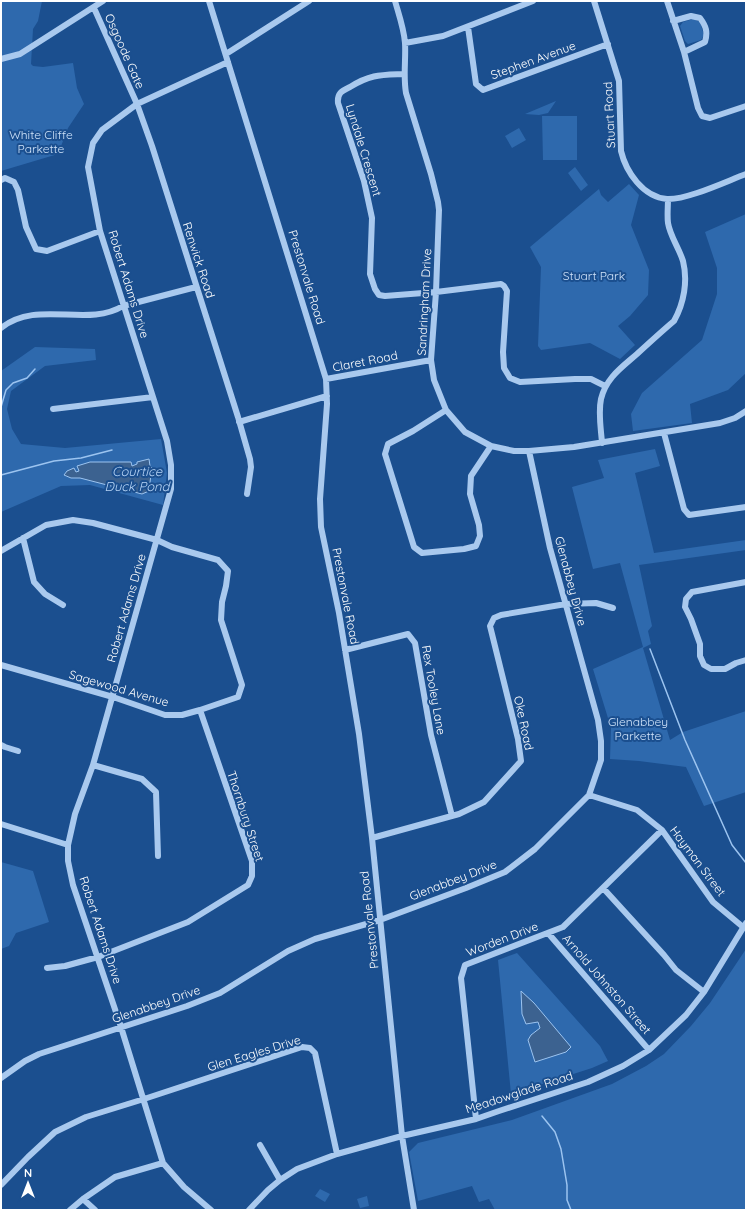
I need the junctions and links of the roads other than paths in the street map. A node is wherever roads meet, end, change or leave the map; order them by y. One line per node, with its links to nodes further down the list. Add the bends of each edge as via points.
1 (103, 1): 8 (street)
2 (209, 1): 14 (street, Prestonvale Road)
3 (309, 1): 14 (street)
4 (395, 1): 11 (street, Sandringham Drive)
5 (533, 1): 10 (street)
6 (594, 1): 12 (street, Stuart Road)
7 (667, 1): 9 (street)
8 (94, 8): 15 (street, via 20,54); 18 (street, Osgoode Gate)
9 (673, 21): 13 (street); 13 (street, via 691,16 700,18 705,24 708,34 705,42)
10 (468, 27): 11 (street, via 443,36); 12 (street, Stephen Avenue, via 476,84 483,90)
11 (405, 43): 17 (street, Sandringham Drive)
12 (608, 44): 22 (street, Stuart Road, via 620,81 623,159 640,185)
13 (684, 52): 19 (street, via 702,116 710,118)
14 (226, 54): 16 (street, Prestonvale Road)
15 (1, 59)
16 (228, 62): 18 (street, Robert Adams Drive); 29 (street, Prestonvale Road)
17 (404, 74): 25 (street, Sandringham Drive, via 406,93 438,202); 25 (street, Lyndale Crescent, via 363,79 340,92 338,103 364,181 372,218 370,274 375,289 379,295 385,296)
18 (137, 104): 23 (street, Robert Adams Drive, via 102,130 93,143 88,167); 24 (street, Renwick Road)
19 (746, 106)
20 (746, 174): 22 (street, via 700,192)
21 (1, 180): 23 (street, via 5,178 14,182 26,228 36,249 47,251)
22 (668, 199): 30 (street, via 668,224 683,261 684,288 681,307 674,321 616,372)
23 (100, 231): 26 (street, Robert Adams Drive)
24 (196, 287): 26 (street); 36 (street, Renwick Road)
25 (436, 292): 28 (street, Sandringham Drive); 30 (street, via 501,284 504,286 507,291 504,368 510,378 520,382 591,380)
26 (123, 306): 27 (street, via 114,312 99,315 24,316 10,321); 32 (street, Robert Adams Drive)
27 (1, 328)
28 (431, 360): 29 (street, Claret Road); 34 (street, Sandringham Drive, via 434,380)
29 (326, 379): 31 (street, Prestonvale Road)
30 (605, 386): 38 (street, via 600,412)
31 (327, 396): 36 (street); 50 (street, Prestonvale Road, via 320,511)
32 (153, 397): 33 (street); 44 (street, Robert Adams Drive, via 172,465 171,489)
33 (53, 410)
34 (446, 410): 39 (street, Sandringham Drive, via 466,432); 39 (street, via 388,444 385,454 414,546 422,553 476,546 480,536 470,494 471,476)
35 (746, 411): 37 (street, Sandringham Drive, via 720,423)
36 (239, 422): 41 (street, Renwick Road, via 251,467)
37 (664, 433): 38 (street, Sandringham Drive); 42 (street, via 684,509 689,515)
38 (602, 443): 40 (street, Sandringham Drive)
39 (491, 446): 40 (street, Sandringham Drive)
40 (529, 451): 47 (street, Glenabbey Drive, via 550,548)
41 (247, 494)
42 (746, 507)
43 (23, 538): 44 (street, via 46,525 73,520); 45 (street); 48 (street, via 34,582 44,594)
44 (157, 540): 53 (street, Robert Adams Drive); 54 (street, Sagewood Avenue, via 218,560 228,571 221,620 242,685 238,697)
45 (1, 551)
46 (746, 582): 51 (street, via 692,592 686,599 685,607 700,644 700,656 704,665 711,669 725,669)
47 (566, 604): 49 (street, via 596,603); 58 (street, Glenabbey Drive, via 598,720 601,741 601,760); 59 (street, Oke Road, via 494,618 490,626 521,761 484,802)
48 (63, 605)
49 (613, 608)
50 (345, 650): 59 (street, Rex Tooley Lane, via 408,634 415,643 431,735); 62 (street, Prestonvale Road)
51 (746, 660)
52 (1, 665): 53 (street, Sagewood Avenue)
53 (113, 697): 54 (street, Sagewood Avenue, via 165,715 182,715); 57 (street, Robert Adams Drive)
54 (200, 710): 69 (street, Thornbury Street, via 252,861 252,876 248,885 188,922)
55 (1, 745): 56 (street)
56 (18, 751)
57 (93, 766): 63 (street, Robert Adams Drive, via 75,814); 64 (street, via 142,779 156,792)
58 (589, 795): 61 (street, Hayman Street, via 637,810); 66 (street, Glenabbey Drive, via 535,849 504,872)
59 (452, 816): 62 (street, Oke Road)
60 (1, 824): 63 (street)
61 (662, 830): 65 (street, Worden Drive); 67 (street, Hayman Street, via 713,902)
62 (372, 838): 66 (street, Prestonvale Road)
63 (68, 845): 69 (street, Robert Adams Drive, via 73,885)
64 (158, 856)
65 (603, 888): 68 (street, Worden Drive, via 563,927); 71 (street, via 676,970)
66 (380, 920): 72 (street, Glenabbey Drive, via 315,939 288,951 220,993); 77 (street, Prestonvale Road)
67 (745, 925): 71 (street, Meadowglade Road)
68 (548, 933): 73 (street, Arnold Johnston Street); 76 (street, Worden Drive, via 465,965 461,978)
69 (98, 957): 70 (street, Thornbury Street); 72 (street, Robert Adams Drive)
70 (48, 968)
71 (704, 992): 73 (street, Meadowglade Road, via 686,1015)
72 (121, 1027): 74 (street, Glenabbey Drive, via 39,1054); 75 (street, Robert Adams Drive)
73 (649, 1050): 76 (street, Meadowglade Road, via 623,1066 588,1082)
74 (1, 1078)
75 (144, 1099): 79 (street, Glen Eagles Drive, via 302,1047 310,1048 315,1052); 80 (street, Robert Adams Drive); 82 (street, Glen Eagles Drive, via 86,1117 55,1132)
76 (476, 1119): 77 (street, Meadowglade Road)
77 (402, 1136): 79 (street, Meadowglade Road); 88 (street, Prestonvale Road)
78 (260, 1145): 81 (street)
79 (337, 1154): 81 (street, Meadowglade Road, via 297,1169)
80 (163, 1163): 83 (street, via 114,1178); 86 (street, Robert Adams Drive, via 184,1187)
81 (280, 1180): 87 (street, Meadowglade Road)
82 (1, 1185)
83 (83, 1199): 84 (street); 85 (street)
84 (70, 1210)
85 (95, 1210)
86 (211, 1210)
87 (249, 1210)
88 (414, 1210)

